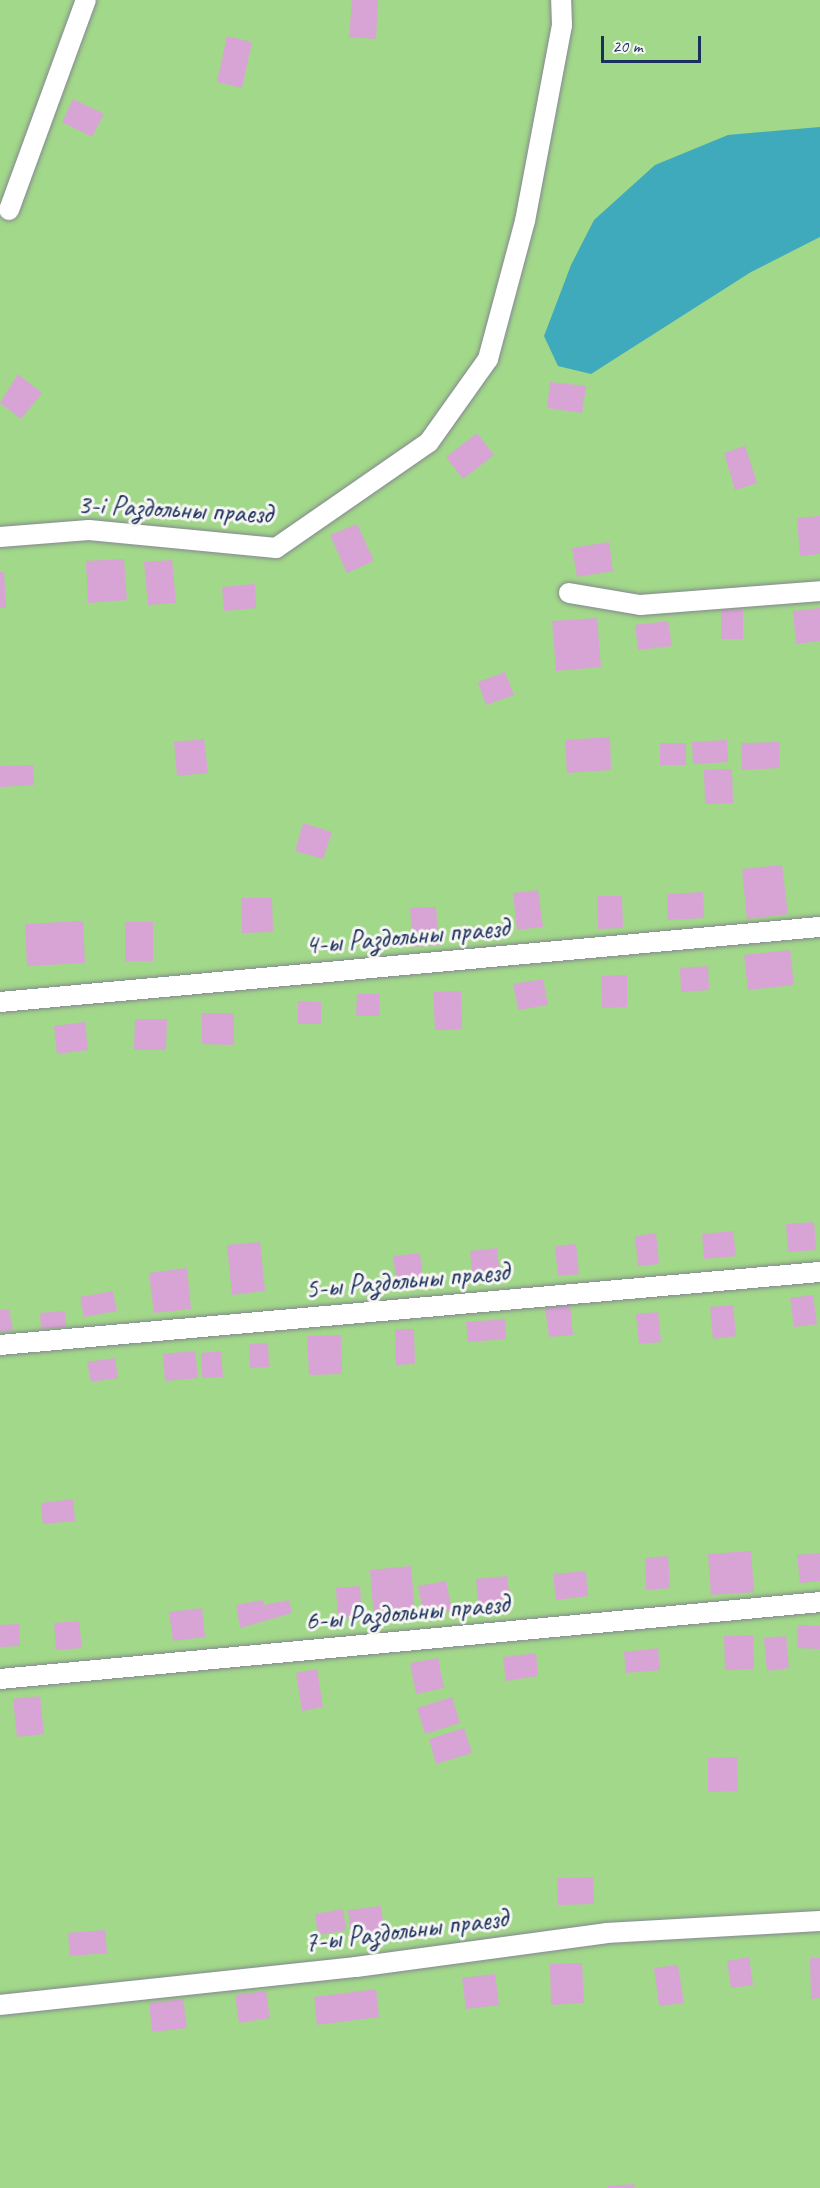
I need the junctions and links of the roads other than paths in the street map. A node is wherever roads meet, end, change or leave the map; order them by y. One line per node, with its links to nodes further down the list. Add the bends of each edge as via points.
1 (87, 0): 3 (lane)
2 (561, 0): 4 (lane, 3-і Раздольны праезд, via 562,25 525,221 488,359 429,442 276,548 89,530)
3 (9, 210)
4 (0, 537)
5 (820, 591): 6 (lane, via 640,605)
6 (569, 593)
7 (820, 927): 8 (lane, 4-ы Раздольны праезд)
8 (0, 1002)
9 (820, 1272): 10 (lane, 5-ы Раздольны праезд)
10 (0, 1345)
11 (820, 1602): 12 (lane, 6-ы Раздольны праезд)
12 (0, 1679)
13 (820, 1921): 14 (lane, 7-ы Раздольны праезд, via 606,1933 356,1967)
14 (0, 2005)

